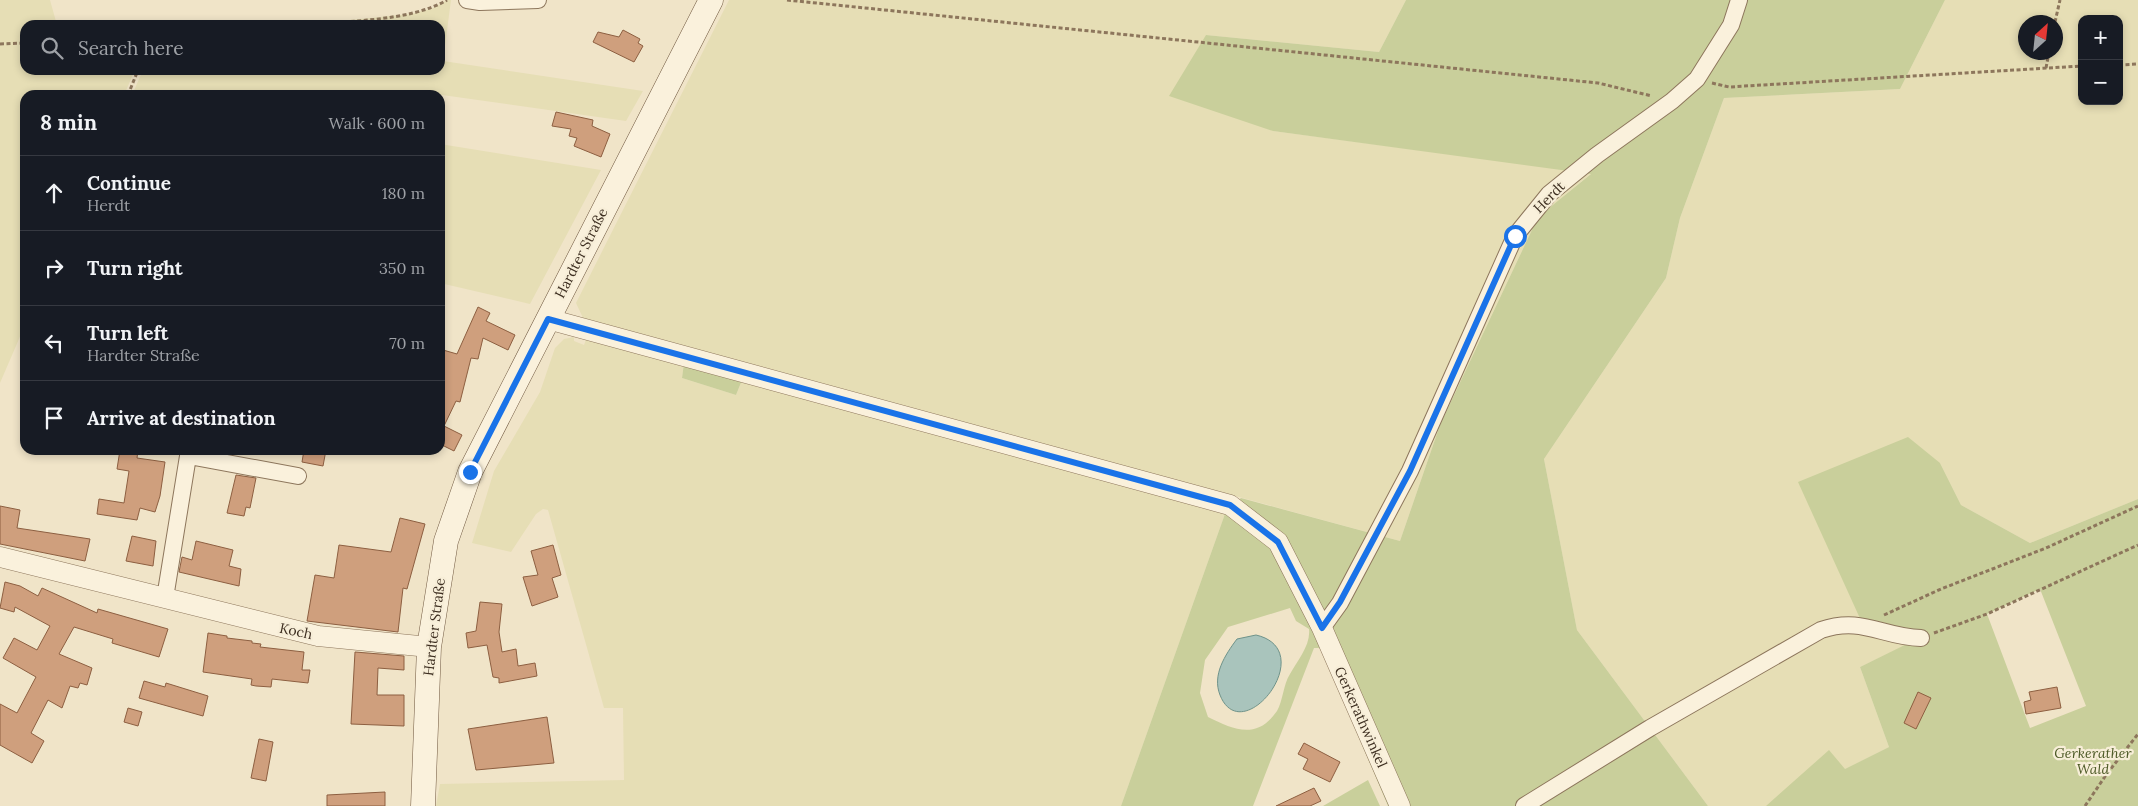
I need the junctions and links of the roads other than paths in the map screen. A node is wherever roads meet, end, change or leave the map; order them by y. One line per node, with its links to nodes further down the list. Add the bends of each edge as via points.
1 (467, 0): 2 (street)
2 (538, 0)
3 (711, 0): 5 (main road, Hardter Straße)
4 (1739, 0): 11 (street, Herdt, via 1730,25 1697,79 1549,194 1515,236 1410,471 1340,602)
5 (548, 319): 11 (street, Gerkerathwinkel, via 1230,505 1278,542); 13 (main road, Hardter Straße, via 470,472 446,541)
6 (189, 455): 10 (street)
7 (198, 455): 8 (street)
8 (298, 476)
9 (1, 561): 10 (street, Koch)
10 (165, 598): 13 (street, Koch, via 318,636)
11 (1322, 628): 15 (street, Gerkerathwinkel)
12 (1921, 638): 16 (street, via 1902,637 1863,625 1838,624 1821,630 1650,728)
13 (429, 646): 14 (main road, Hardter Straße)
14 (423, 806)
15 (1400, 806)
16 (1524, 806)

